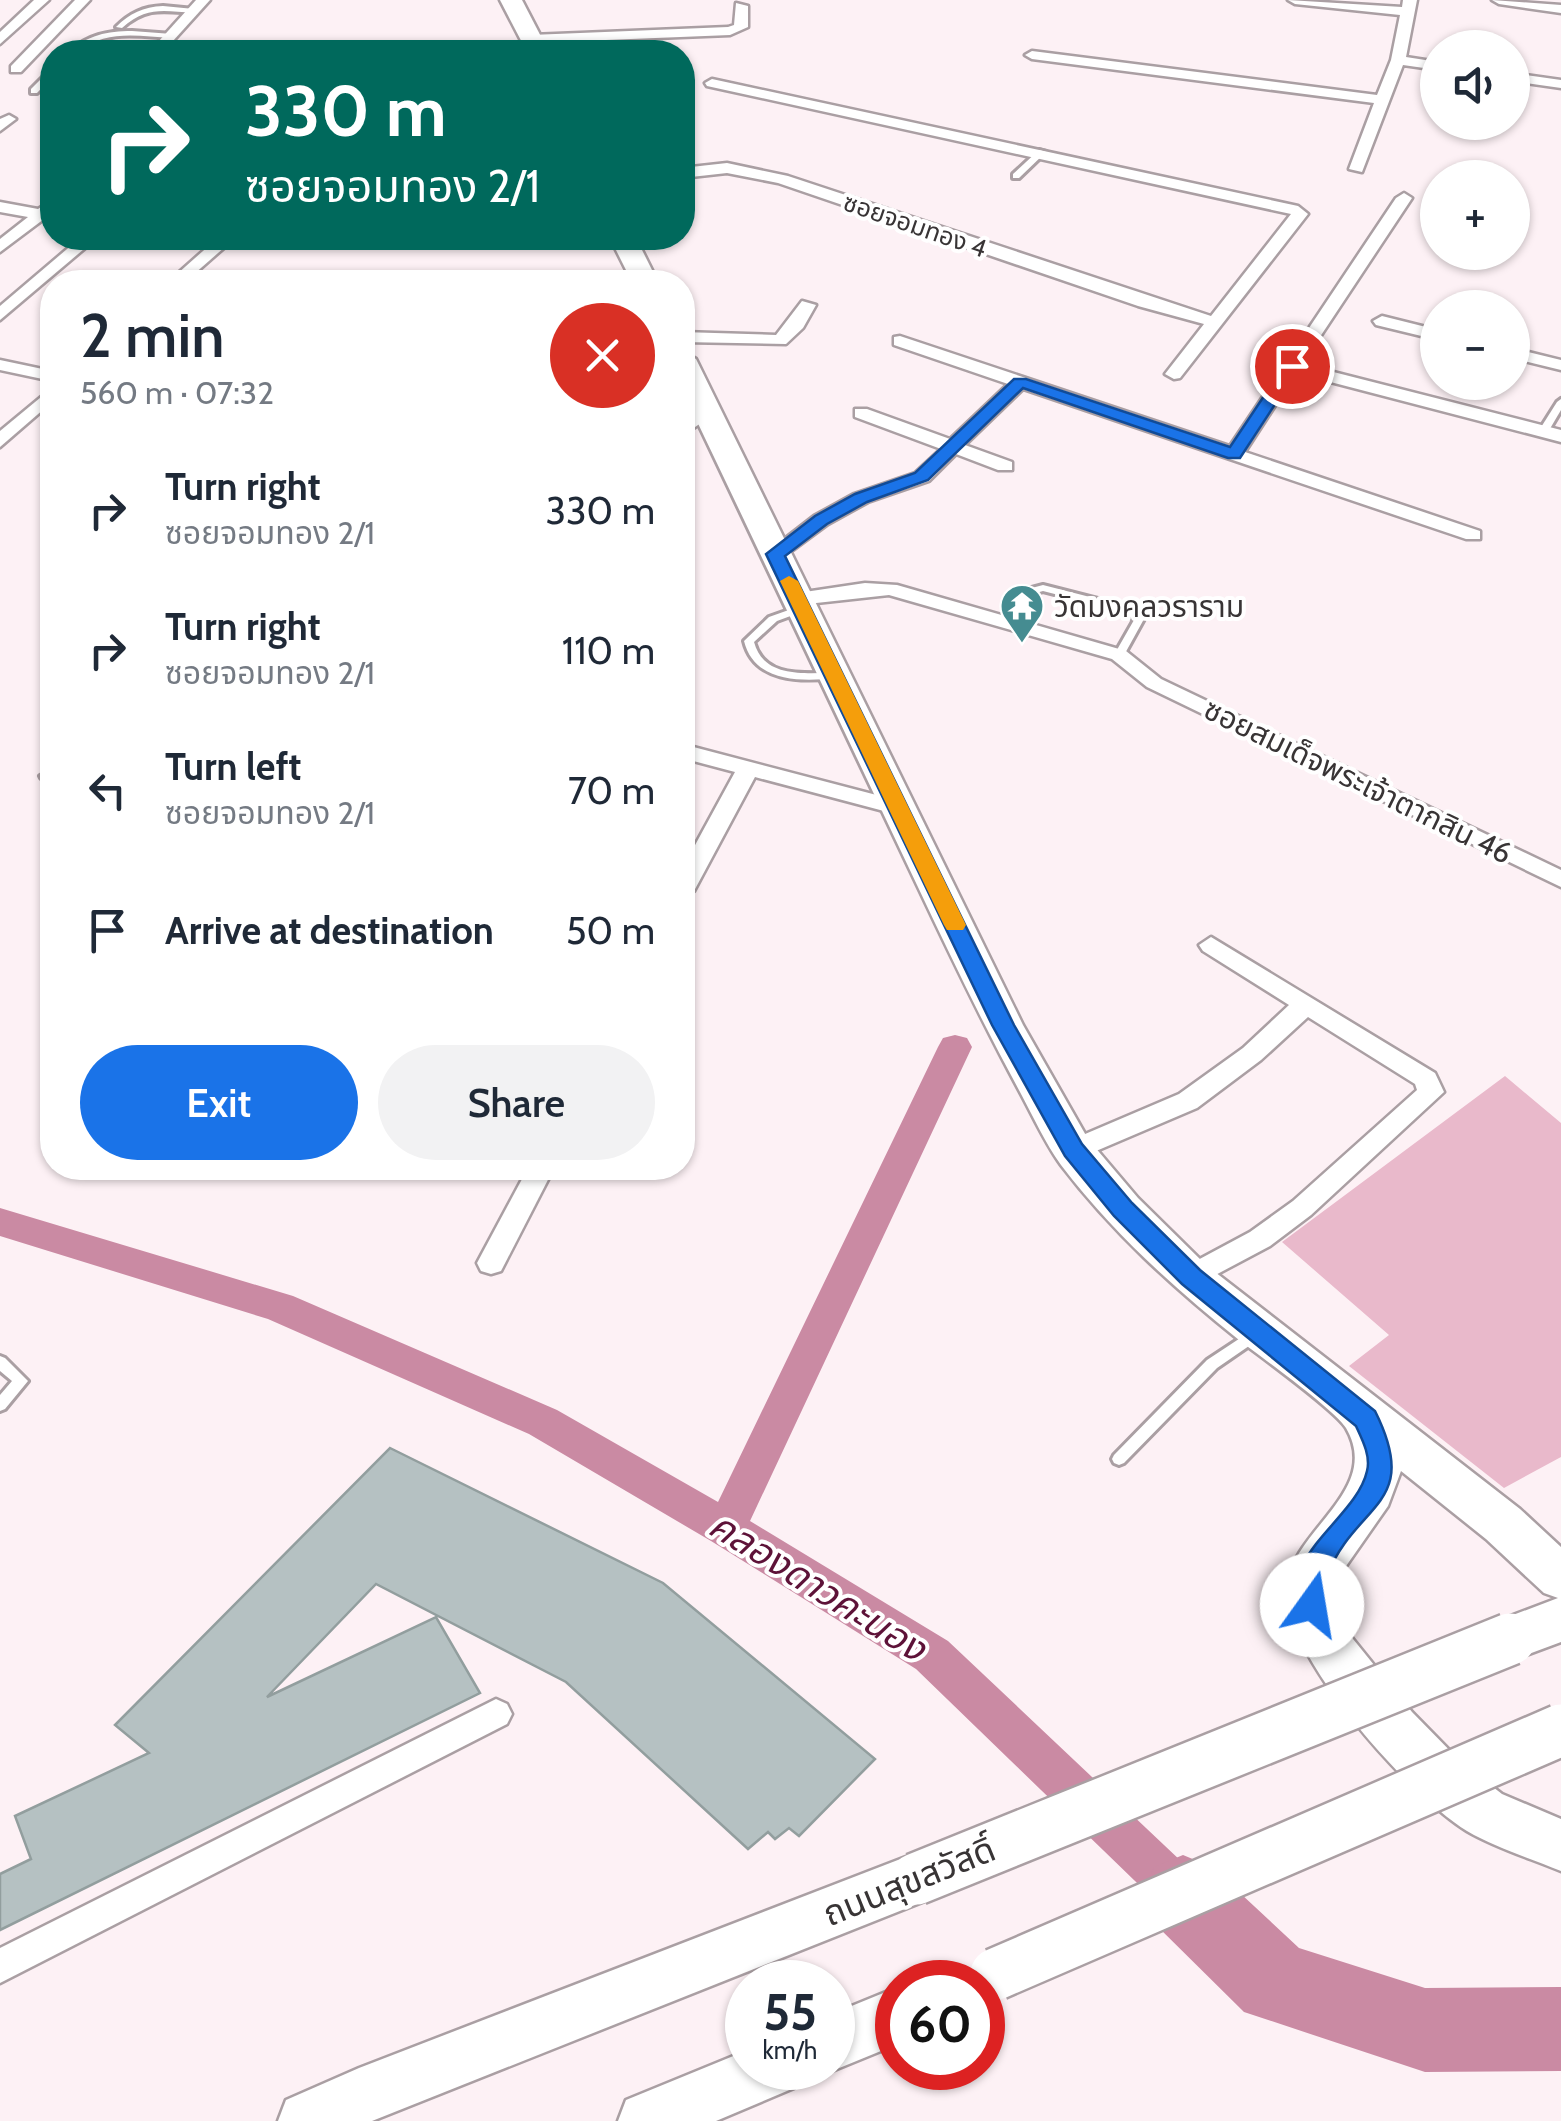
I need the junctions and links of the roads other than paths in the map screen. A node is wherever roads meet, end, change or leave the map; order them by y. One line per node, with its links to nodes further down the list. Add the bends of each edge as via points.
1 (42, 0): 12 (street)
2 (83, 0): 13 (street)
3 (511, 0): 16 (main road)
4 (1295, 0): 8 (street)
5 (1499, 0): 9 (street)
6 (198, 6): 10 (lane, via 135,11); 11 (street)
7 (741, 6): 17 (street, via 741,27 730,32)
8 (1409, 6): 20 (street)
9 (1561, 9)
10 (120, 27)
11 (172, 36): 14 (lane, via 102,33); 15 (street)
12 (0, 40)
13 (44, 40)
14 (86, 40)
15 (168, 40)
16 (532, 40)
17 (619, 40)
18 (40, 44): 22 (street)
19 (1032, 55): 28 (street)
20 (1398, 60): 21 (street); 28 (street)
21 (1420, 63)
22 (16, 69)
23 (1530, 80): 25 (street)
24 (712, 83): 29 (street)
25 (1561, 84)
26 (40, 85): 27 (lane)
27 (34, 91)
28 (1382, 100): 30 (street)
29 (1042, 152): 32 (lane); 46 (street, via 1298,210)
30 (1356, 169)
31 (695, 171): 46 (street, ซอยจอมทอง 4, via 727,168 782,179)
32 (1016, 176)
33 (1404, 198): 53 (street)
34 (0, 207): 35 (street)
35 (40, 210)
36 (40, 215): 37 (street)
37 (0, 246)
38 (75, 250): 40 (street)
39 (213, 250): 41 (street)
40 (52, 270)
41 (190, 270)
42 (40, 280): 44 (street)
43 (808, 305): 48 (street, via 780,340)
44 (0, 315)
45 (1382, 321): 47 (street)
46 (1215, 322): 55 (street)
47 (1420, 330)
48 (695, 338)
49 (900, 341): 56 (street)
50 (1530, 357): 51 (street)
51 (1561, 365)
52 (0, 366): 54 (street)
53 (1292, 366): 61 (street); 64 (street)
54 (40, 374)
55 (1174, 374)
56 (1020, 382): 63 (street); 64 (street)
57 (1561, 402): 61 (lane)
58 (40, 404): 62 (street)
59 (861, 413): 63 (street)
60 (695, 423): 67 (main road)
61 (1552, 434)
62 (0, 442)
63 (949, 447): 65 (street); 67 (street, via 922,477 861,498)
64 (1234, 454): 66 (street)
65 (1004, 466)
66 (1473, 535)
67 (775, 554): 68 (main road)
68 (801, 604): 69 (street, via 865,588 890,589); 71 (main road); 71 (lane, via 756,631 751,652 786,676)
69 (1001, 621): 70 (street); 70 (lane, via 1032,590 1043,588 1129,610 1139,618)
70 (1119, 654): 76 (street, ซอยสมเด็จพระเจ้าตากสิน 46, via 1154,683)
71 (832, 676): 74 (main road)
72 (695, 755): 73 (street)
73 (748, 769): 74 (street); 75 (street)
74 (899, 808): 79 (main road, via 1003,1025)
75 (695, 867)
76 (1561, 879)
77 (1211, 945): 78 (street)
78 (1304, 1006): 79 (street, via 1188,1102); 82 (street, via 1426,1079 1431,1092 1302,1208)
79 (1073, 1150): 82 (main road)
80 (535, 1180): 81 (street)
81 (491, 1262)
82 (1191, 1277): 83 (main road)
83 (1258, 1332): 86 (main road); 87 (lane, via 1212,1364)
84 (0, 1362): 85 (lane, via 21,1381)
85 (0, 1405)
86 (1366, 1419): 88 (main road, via 1503,1524); 92 (main road, via 1382,1468 1370,1496 1312,1576 1319,1629 1342,1667 1417,1752 1481,1812)
87 (1119, 1459)
88 (1561, 1578)
89 (1561, 1619): 96 (main road, ถนนสุขสวัสดิ์, bridge)
90 (496, 1714): 93 (street)
91 (1561, 1730): 94 (main road, bridge)
92 (1561, 1845)
93 (0, 1966)
94 (1005, 1970)
95 (725, 2088): 97 (main road)
96 (307, 2121)
97 (647, 2121)

